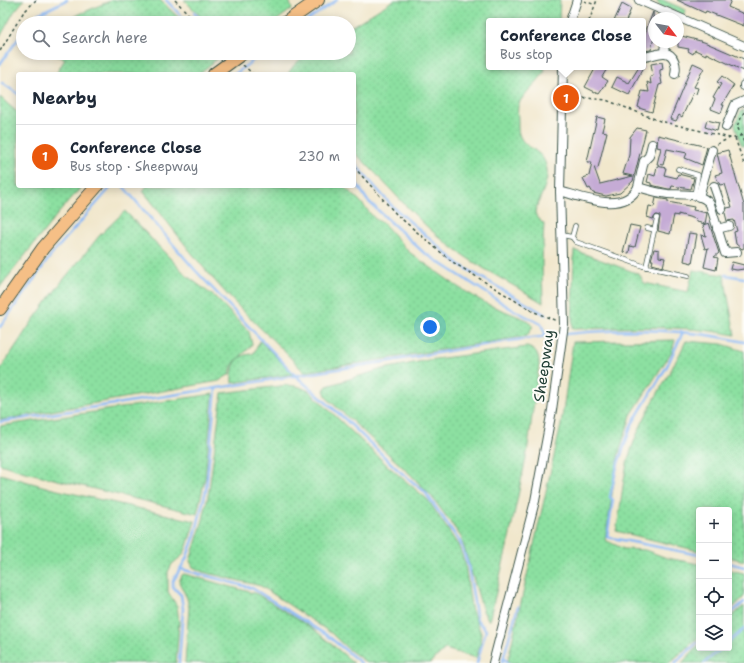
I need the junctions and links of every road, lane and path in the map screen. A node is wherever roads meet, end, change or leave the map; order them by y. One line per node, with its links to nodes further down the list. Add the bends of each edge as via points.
1 (36, 0): 9 (path)
2 (175, 0): 10 (path)
3 (318, 0): 11 (main road)
4 (579, 0): 7 (path); 12 (street)
5 (596, 0): 7 (path)
6 (643, 1): 8 (street)
7 (594, 4): 13 (path)
8 (665, 12)
9 (21, 16)
10 (190, 16)
11 (295, 16)
12 (571, 18)
13 (590, 18)
14 (684, 21): 16 (street)
15 (16, 24): 18 (path)
16 (744, 46)
17 (664, 48): 19 (street)
18 (0, 50)
19 (664, 53): 20 (street); 26 (street, via 673,60 676,66)
20 (646, 56)
21 (241, 60): 24 (main road)
22 (244, 60): 25 (path)
23 (563, 70): 27 (street, Sheepway)
24 (218, 72)
25 (251, 72)
26 (675, 74)
27 (561, 83): 33 (path, via 569,84 574,91 586,98 606,100 660,121); 44 (street, Sheepway)
28 (744, 101): 30 (street, via 735,105)
29 (744, 112): 32 (path, via 737,124)
30 (726, 127)
31 (744, 134): 32 (path)
32 (741, 136): 34 (path); 35 (path)
33 (730, 138): 34 (path); 37 (path, via 718,143)
34 (736, 138): 38 (path)
35 (744, 142)
36 (652, 144): 42 (street, via 652,157 644,161)
37 (712, 150): 45 (street)
38 (744, 164)
39 (356, 169): 61 (path, via 397,215 451,261 532,311)
40 (678, 169): 45 (lane, via 698,174)
41 (714, 186): 46 (street)
42 (638, 187): 44 (street, via 626,199 609,203); 45 (street)
43 (95, 188): 60 (main road, via 43,248)
44 (560, 191): 55 (street, Sheepway)
45 (696, 197): 47 (street)
46 (718, 197): 47 (street); 48 (street)
47 (709, 203): 53 (street)
48 (722, 208)
49 (658, 218): 54 (lane)
50 (575, 226): 56 (lane)
51 (729, 226): 53 (street)
52 (647, 228): 54 (lane)
53 (717, 229): 57 (street, via 725,253)
54 (655, 230): 58 (lane)
55 (562, 235): 56 (lane); 61 (street, Sheepway)
56 (572, 237): 58 (lane, via 576,242)
57 (737, 252)
58 (646, 267): 59 (lane)
59 (688, 276)
60 (0, 309)
61 (564, 324): 62 (street, Sheepway, via 552,410 534,501)
62 (493, 663)

